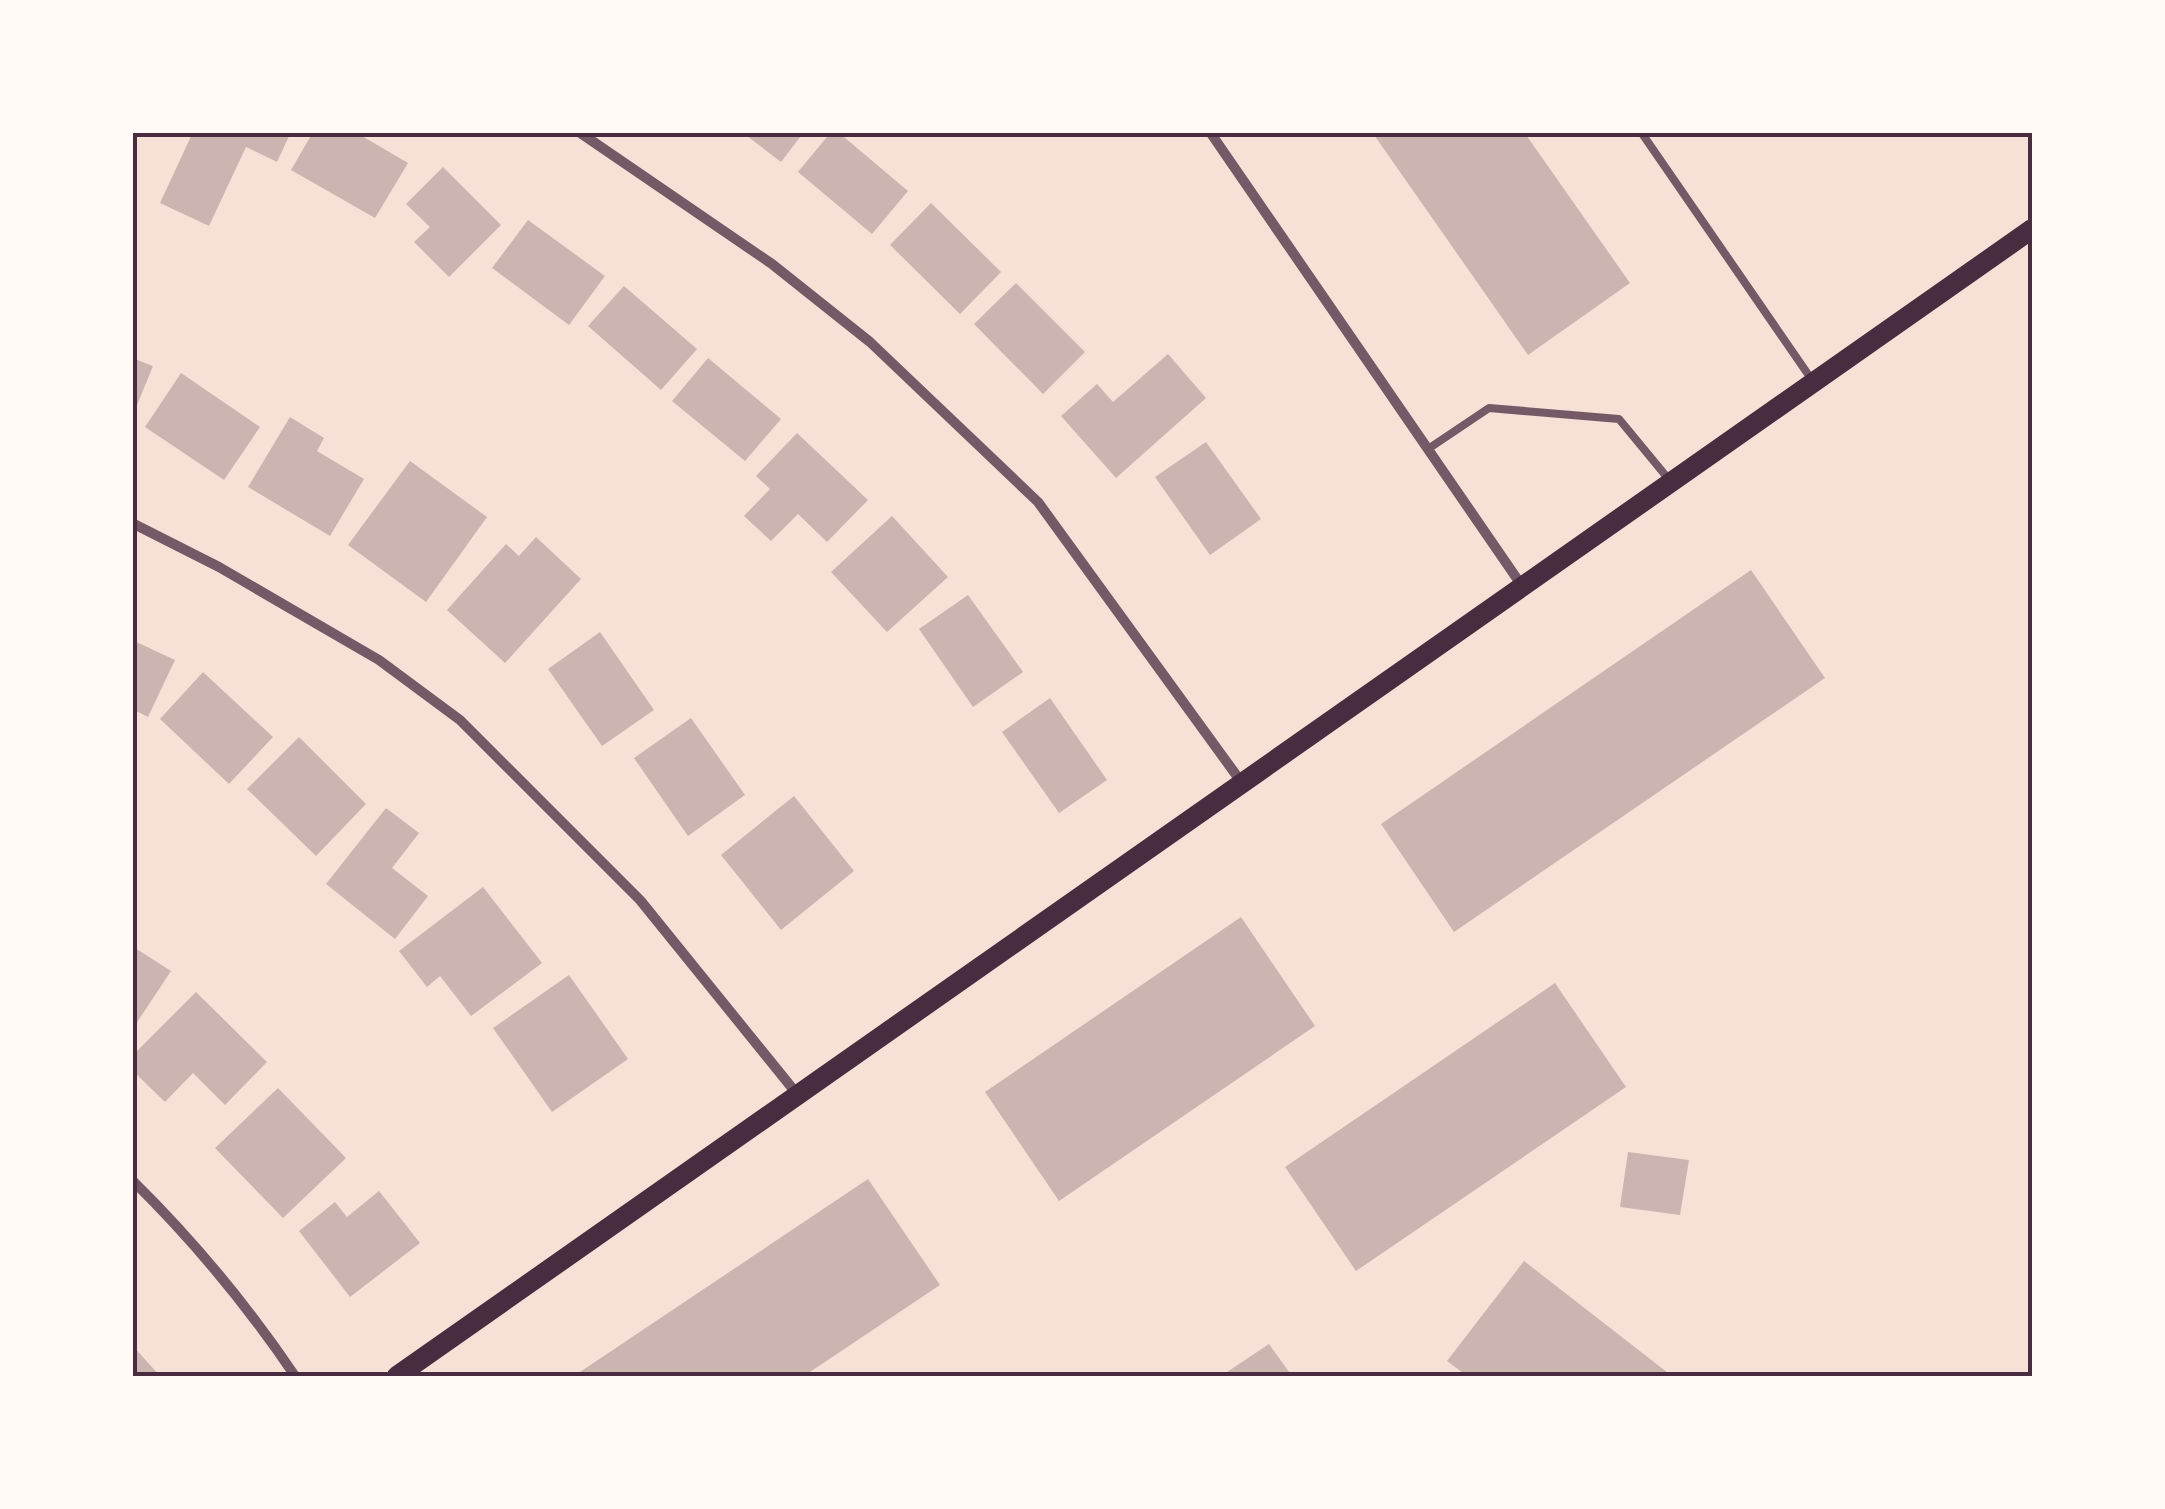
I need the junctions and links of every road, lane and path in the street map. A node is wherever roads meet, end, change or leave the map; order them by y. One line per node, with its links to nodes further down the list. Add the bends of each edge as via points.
1 (579, 132): 10 (street, via 772,264 870,342 1038,502)
2 (1210, 132): 6 (street)
3 (1641, 132): 5 (lane)
4 (2032, 228): 5 (main road)
5 (1814, 382): 7 (main road)
6 (1428, 449): 7 (lane, via 1489,408 1620,419); 9 (street)
7 (1672, 482): 9 (main road)
8 (132, 523): 11 (street, via 379,660 460,720 640,900)
9 (1523, 586): 10 (main road)
10 (1242, 783): 11 (main road)
11 (798, 1095): 14 (main road)
12 (132, 1180): 13 (street, via 181,1228)
13 (295, 1376)
14 (397, 1376)

